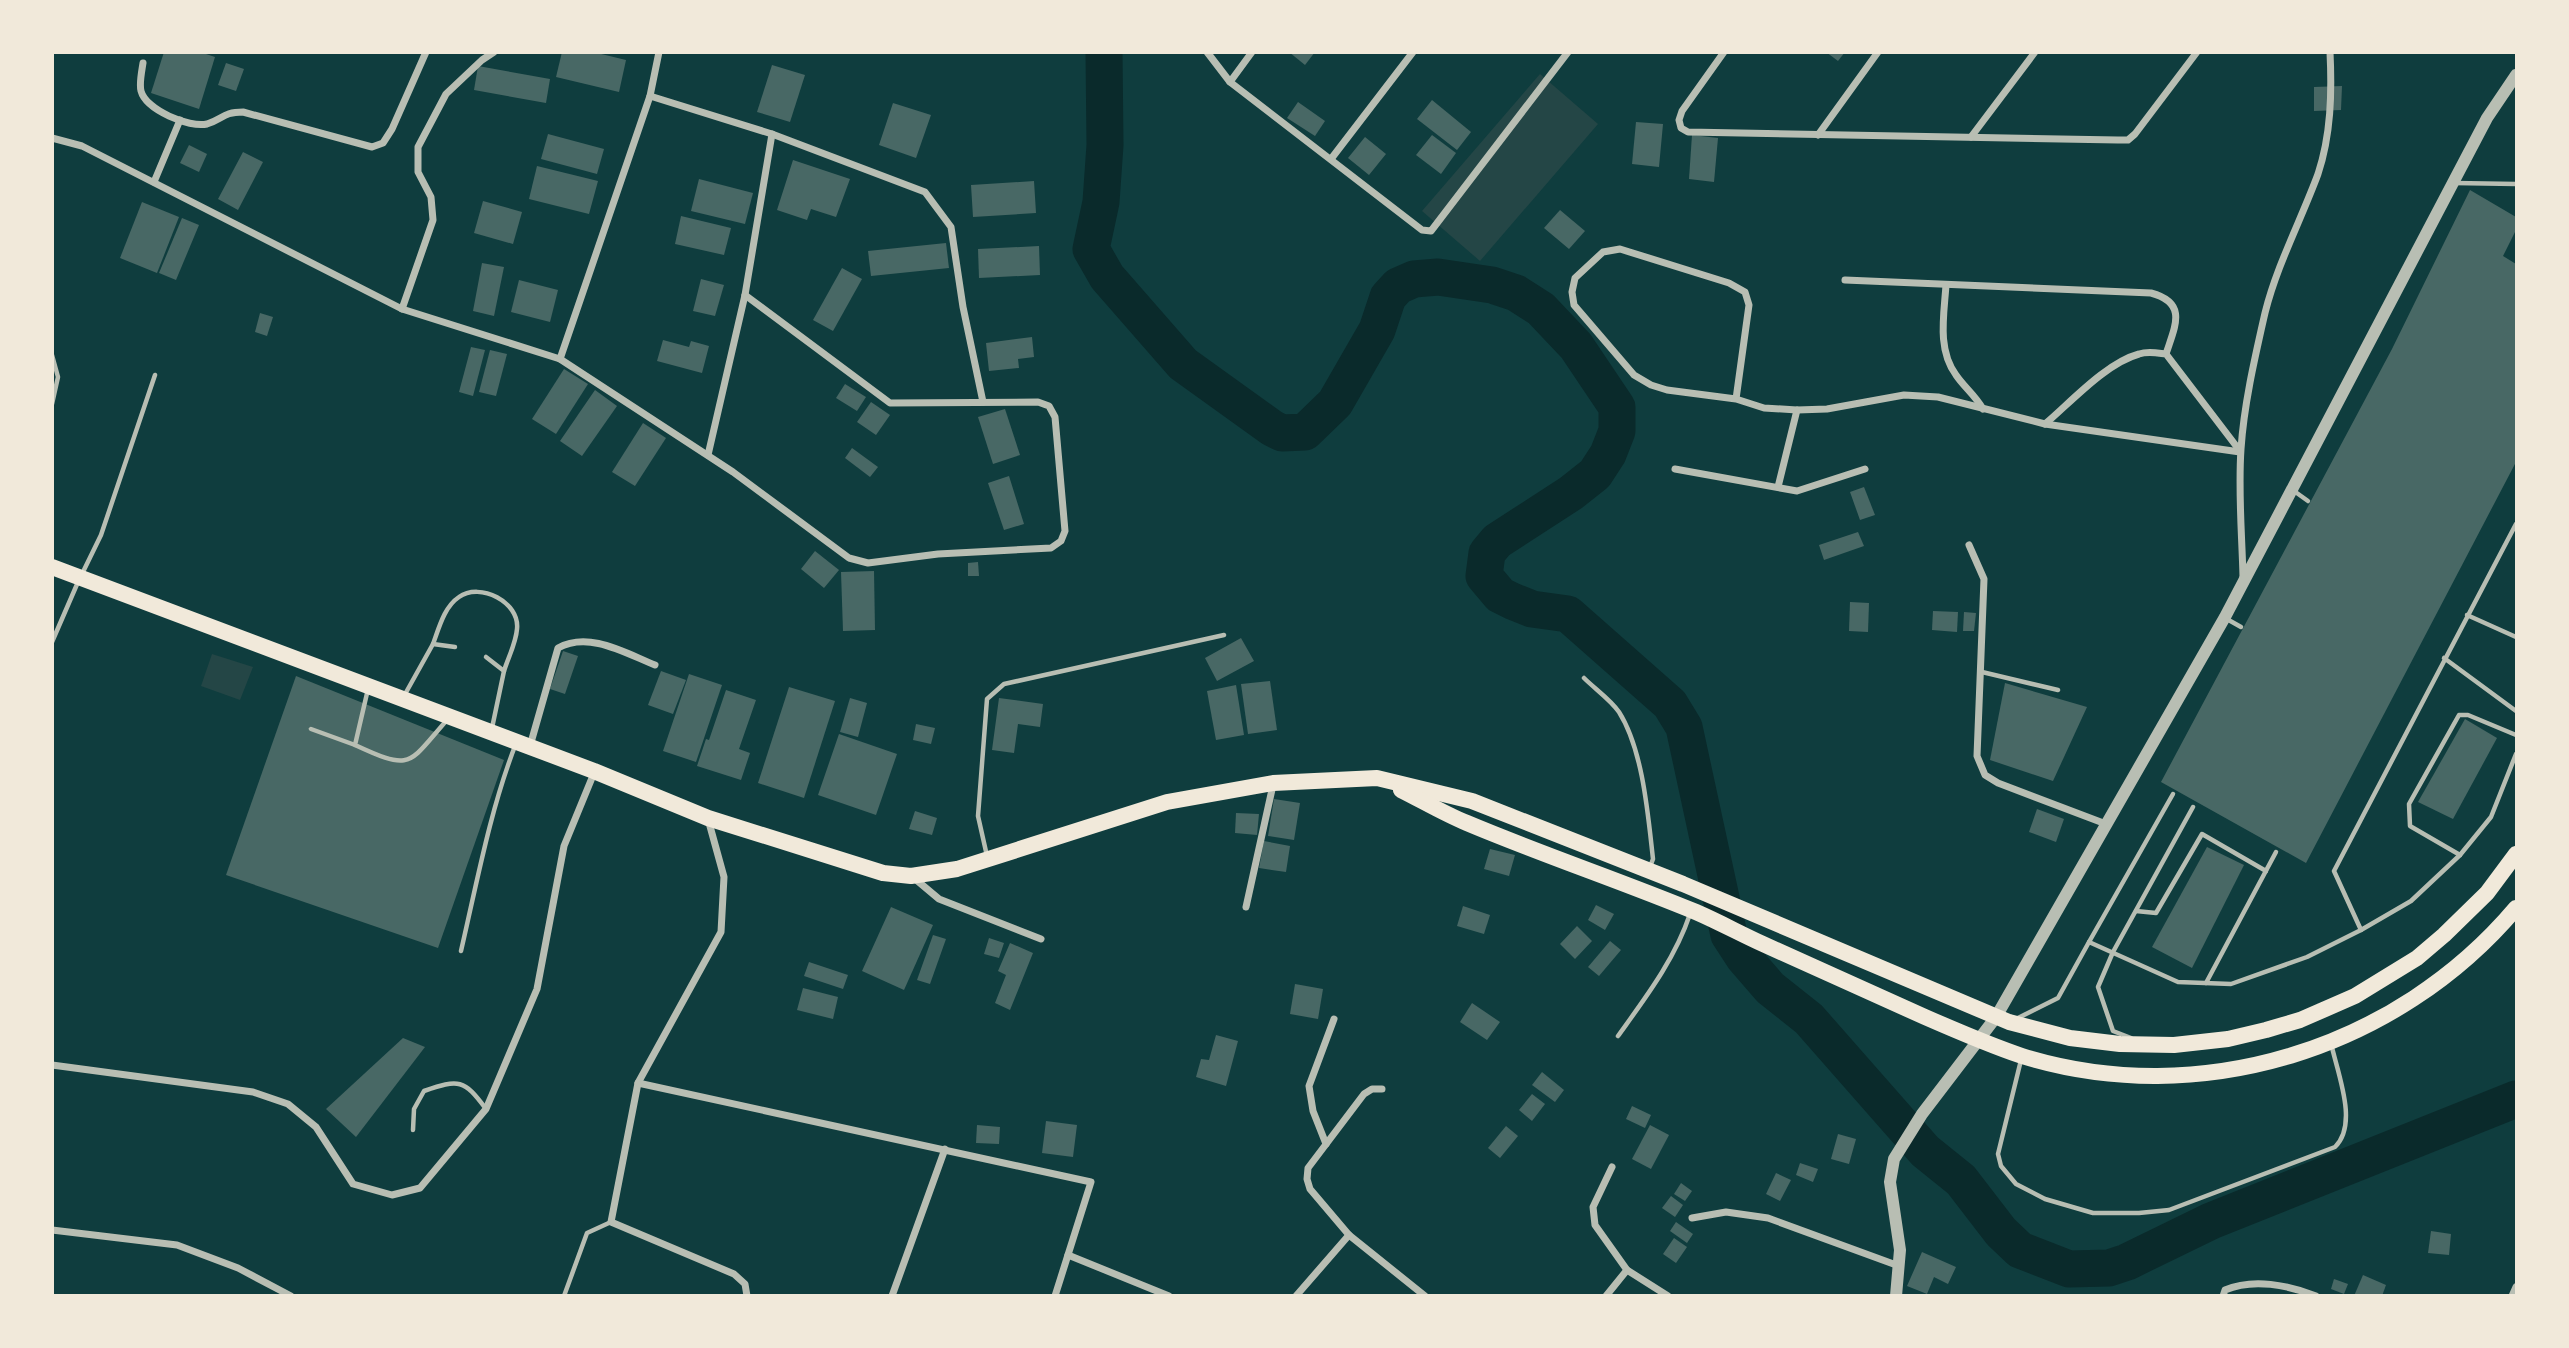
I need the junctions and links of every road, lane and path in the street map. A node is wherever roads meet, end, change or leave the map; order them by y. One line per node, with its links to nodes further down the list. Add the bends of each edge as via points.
1 (426, 52): 17 (street, via 392,129 383,143 372,147 243,112 229,112 205,124)
2 (494, 52): 29 (street, via 446,94 418,147 418,172 431,197 433,220)
3 (659, 52): 16 (street)
4 (1208, 52): 15 (street)
5 (1252, 52): 15 (street)
6 (1413, 52): 22 (street)
7 (1568, 52): 22 (street, via 1431,232 1422,230)
8 (1724, 52): 19 (street, via 1682,111 1682,128 1688,132)
9 (1878, 52): 19 (street)
10 (2035, 52): 20 (street)
11 (2196, 52): 20 (street, via 2127,140)
12 (2330, 52): 40 (street, via 2328,131 2318,173 2266,311)
13 (143, 63): 17 (street, via 140,90 151,106)
14 (2516, 75): 24 (street, via 2487,118)
15 (1230, 82): 22 (street)
16 (650, 96): 18 (street); 32 (street)
17 (180, 120): 23 (street)
18 (772, 134): 28 (street); 35 (street, via 925,192 951,227)
19 (1818, 135): 20 (street)
20 (1971, 137)
21 (52, 138): 23 (street, via 82,146)
22 (1331, 159)
23 (155, 183): 29 (street)
24 (2454, 183): 25 (lane); 45 (street)
25 (2516, 184)
26 (1845, 280): 27 (street)
27 (1946, 285): 30 (street, via 2167,297 2175,308 2176,323); 37 (street, via 1945,358)
28 (745, 295): 35 (street, via 890,403); 41 (street)
29 (402, 309): 32 (street)
30 (2166, 354): 39 (street, via 2149,352 2116,363); 40 (street)
31 (52, 355): 36 (lane, via 58,377)
32 (561, 359): 41 (street)
33 (155, 375): 50 (lane, via 101,535)
34 (1736, 399): 34 (street, via 1667,390 1634,375 1574,305 1575,278 1603,252 1620,249 1745,292 1749,305); 38 (street, via 1764,408)
35 (984, 402): 41 (street, via 1038,402 1049,406 1055,417 1065,531 1051,548 868,563 849,558)
36 (52, 404)
37 (1983, 409): 38 (street, via 1938,397 1904,395); 39 (street)
38 (1797, 410): 44 (street)
39 (2045, 424): 40 (street)
40 (2241, 452): 51 (street)
41 (708, 455)
42 (1675, 469): 44 (street)
43 (1865, 469): 44 (street, via 1797,491)
44 (1778, 487)
45 (2293, 490): 46 (lane); 51 (street)
46 (2308, 501)
47 (2516, 524): 52 (lane)
48 (1969, 545): 64 (street, via 1984,579)
49 (52, 567): 50 (main road)
50 (80, 578): 57 (lane); 66 (main road)
51 (2243, 586): 53 (street)
52 (2467, 615): 56 (lane); 61 (lane)
53 (2225, 617): 54 (lane); 83 (street)
54 (2241, 627)
55 (1224, 635): 87 (lane, via 1004,684 995,690 987,699 978,816)
56 (2516, 637)
57 (52, 642)
58 (433, 644): 59 (lane); 63 (lane, via 456,598 468,591 481,592 509,604 516,615 517,629); 68 (lane)
59 (456, 647)
60 (486, 657): 63 (lane)
61 (2444, 659): 69 (lane); 95 (lane, via 2334,871)
62 (655, 665): 75 (street, via 590,641 558,648)
63 (504, 671): 72 (lane)
64 (1982, 672): 67 (lane); 83 (street, via 1978,756 1984,775)
65 (1584, 678): 88 (lane, via 1618,710 1630,734 1647,806 1653,859)
66 (368, 686): 68 (main road); 74 (lane)
67 (2058, 690)
68 (402, 699): 70 (main road)
69 (2516, 711)
70 (450, 717): 72 (main road); 74 (lane, via 416,756 407,760 396,762)
71 (311, 730): 74 (lane)
72 (492, 733): 75 (main road)
73 (2516, 735): 86 (lane, via 2459,715 2409,804 2410,826)
74 (355, 745)
75 (523, 745): 77 (main road); 98 (lane, via 504,775)
76 (2516, 754): 86 (lane, via 2491,817)
77 (594, 771): 82 (main road); 111 (street, via 564,846 537,989)
78 (1377, 778): 79 (main road); 88 (main road, via 1472,801); 93 (main road, via 1465,822)
79 (1273, 783): 87 (main road, via 1167,802); 91 (street)
80 (2173, 794): 97 (lane)
81 (2193, 807): 94 (lane)
82 (708, 818): 90 (main road, via 883,873); 109 (street, via 724,877 720,932)
83 (2106, 824): 102 (street)
84 (2276, 852): 89 (lane)
85 (2516, 854): 106 (main road, via 2487,893 2444,935 2417,958 2355,996 2266,1030 2228,1039)
86 (2460, 855): 95 (lane, via 2411,901)
87 (988, 860): 90 (main road)
88 (1649, 871): 102 (main road)
89 (2266, 871): 94 (lane, via 2202,834 2156,913); 100 (lane)
90 (911, 876): 96 (street, via 939,899)
91 (1246, 907)
92 (2516, 908): 105 (main road, via 2442,980 2371,1025)
93 (1693, 911): 103 (lane, via 1676,949); 104 (main road)
94 (2136, 911): 99 (lane)
95 (2361, 930): 100 (lane, via 2307,957 2231,984)
96 (1041, 939)
97 (2089, 942): 99 (lane); 102 (lane, via 2058,998)
98 (461, 951)
99 (2113, 952): 100 (lane, via 2178,982); 106 (lane, via 2098,987 2113,1031)
100 (2206, 983)
101 (1334, 1020): 113 (street, via 1309,1086)
102 (2003, 1020): 104 (street); 106 (main road, via 2070,1038)
103 (1618, 1036)
104 (1980, 1040): 107 (main road); 121 (street, via 1922,1114 1894,1159 1890,1182)
105 (2330, 1042): 107 (main road, via 2246,1068 2177,1075 2105,1073); 107 (lane, via 2347,1111 2347,1128 2335,1147 2169,1210 2139,1213 2093,1213 2045,1199 2015,1184 2001,1167 1998,1154)
106 (2151, 1045)
107 (2022, 1056)
108 (52, 1065): 111 (street, via 253,1092 288,1104 316,1127 353,1184 392,1195 420,1188)
109 (638, 1083): 114 (street); 117 (street)
110 (1382, 1089): 113 (street, via 1364,1094)
111 (486, 1110): 112 (lane, via 463,1084 445,1083 424,1091 414,1109)
112 (413, 1130)
113 (1326, 1144): 119 (street, via 1308,1168 1307,1179 1310,1189)
114 (945, 1149): 120 (street, via 1091,1182); 127 (street)
115 (1612, 1167): 122 (street, via 1593,1207 1595,1225)
116 (1692, 1218): 121 (street, via 1726,1212 1768,1218)
117 (611, 1222): 125 (lane, via 587,1233); 126 (street, via 734,1274 746,1284)
118 (52, 1230): 124 (street, via 177,1245 238,1268)
119 (1349, 1235): 130 (street); 131 (street)
120 (1068, 1255): 128 (street); 129 (street)
121 (1900, 1266): 134 (street)
122 (1628, 1270): 132 (street); 133 (street)
123 (2516, 1287): 137 (street)
124 (291, 1296)
125 (564, 1296)
126 (747, 1296)
127 (892, 1296)
128 (1055, 1296)
129 (1169, 1296)
130 (1296, 1296)
131 (1425, 1296)
132 (1606, 1296)
133 (1668, 1296)
134 (1896, 1296)
135 (2222, 1296): 136 (street, via 2237,1285 2260,1284 2297,1288)
136 (2316, 1296)
137 (2512, 1296)

